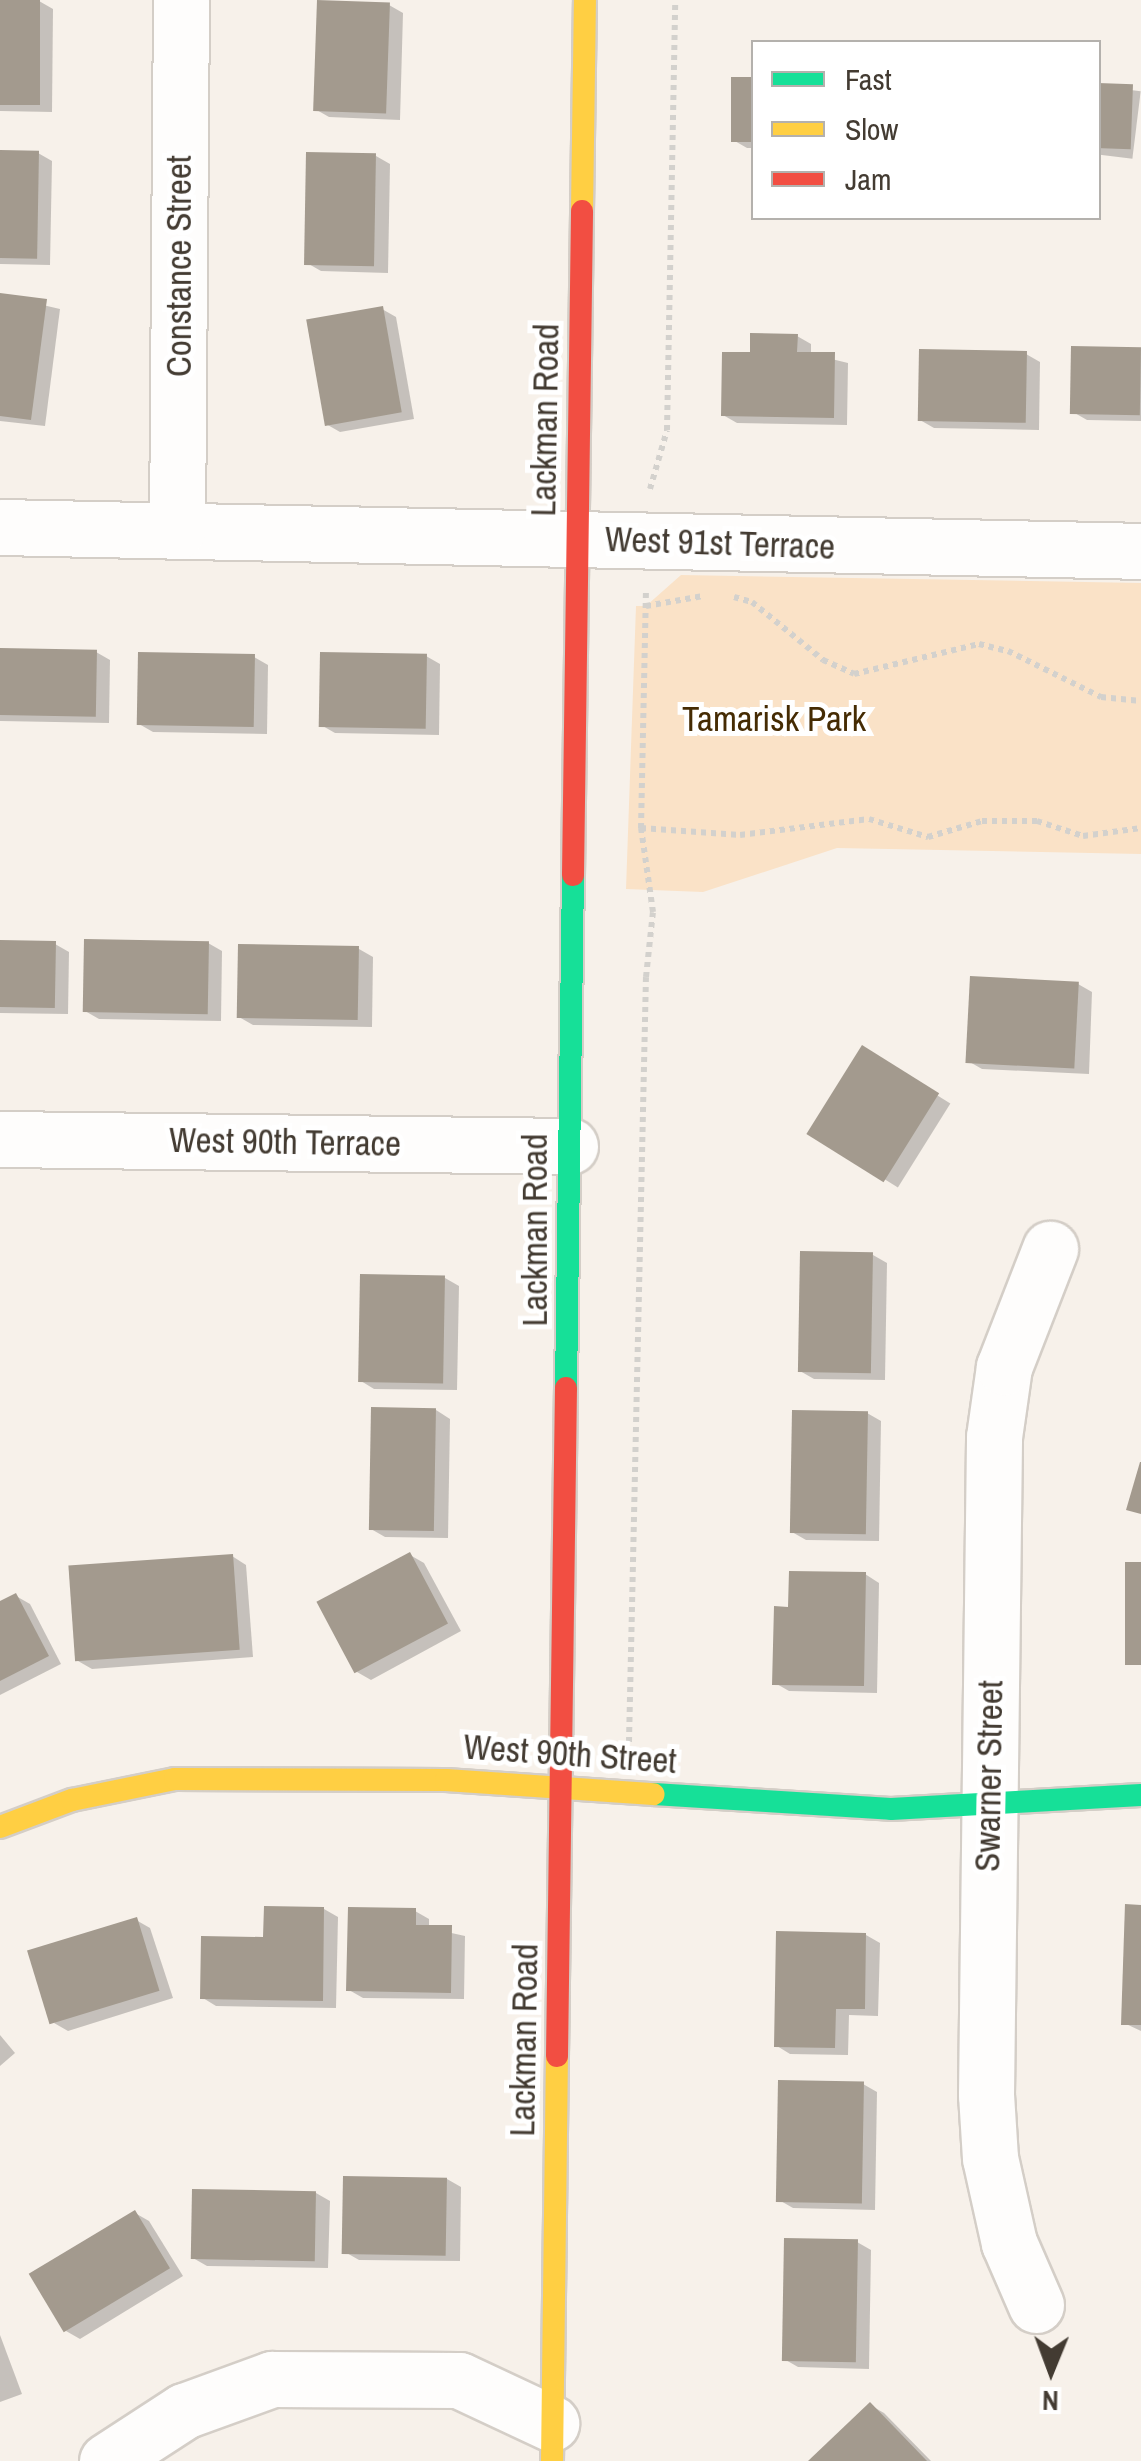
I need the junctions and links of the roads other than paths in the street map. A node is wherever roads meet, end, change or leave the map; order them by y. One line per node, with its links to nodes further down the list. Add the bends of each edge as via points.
1 (181, 0): 4 (street, Constance Street)
2 (585, 0): 5 (main road, Lackman Road)
3 (0, 527): 4 (street, West 91st Terrace)
4 (177, 531): 5 (street, West 91st Terrace)
5 (578, 539): 6 (street, West 91st Terrace); 8 (main road, Lackman Road)
6 (1141, 551)
7 (0, 1139): 8 (street, West 90th Terrace)
8 (570, 1146): 10 (main road, Lackman Road)
9 (1050, 1249): 12 (street, Swarner Street, via 1004,1367 994,1436)
10 (563, 1786): 12 (main road, West 90th Street, via 782,1805); 13 (main road, West 90th Street, via 175,1779 72,1800); 15 (main road, Lackman Road)
11 (1141, 1796): 12 (main road, West 90th Street)
12 (989, 1806): 14 (street, Swarner Street, via 990,2158 1009,2243)
13 (0, 1827)
14 (1036, 2305)
15 (551, 2442): 16 (street, via 459,2380 272,2379 184,2411)
16 (107, 2461)

